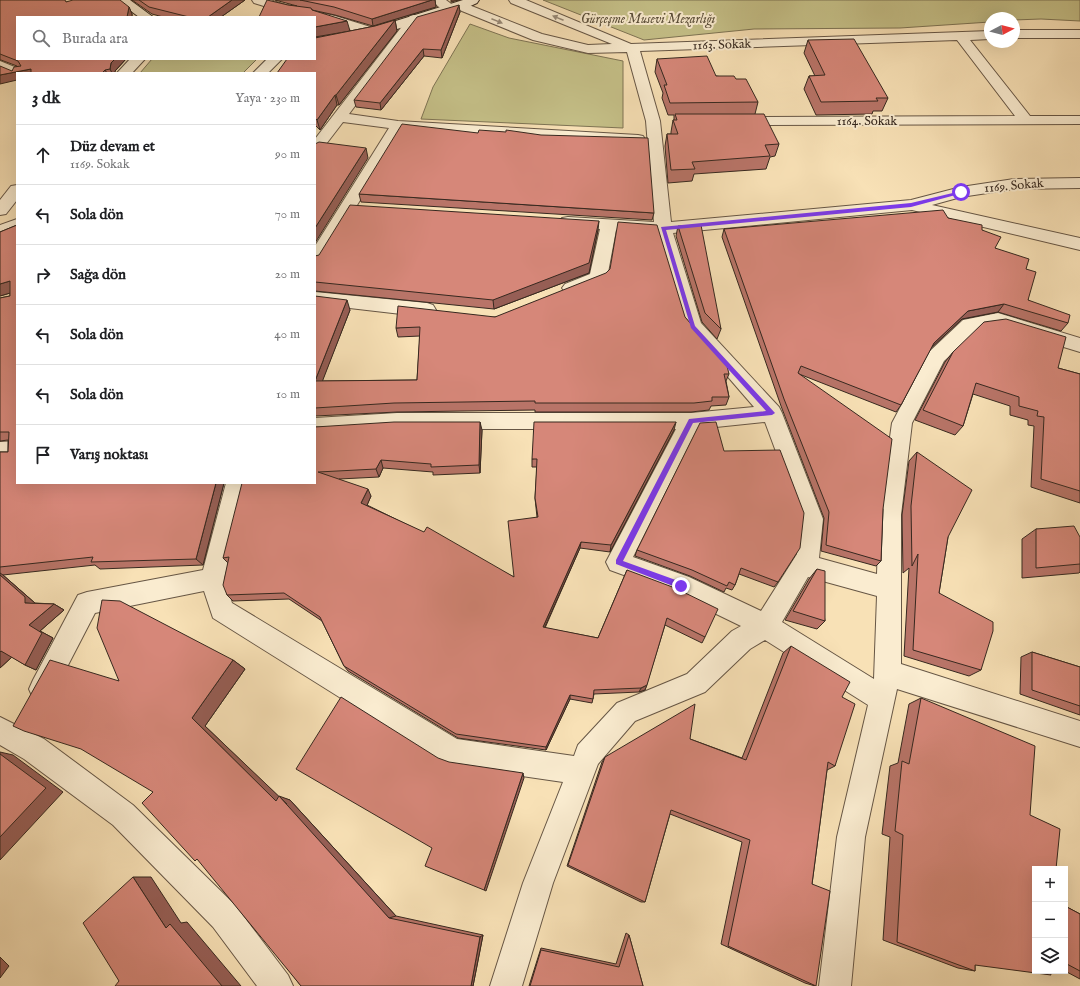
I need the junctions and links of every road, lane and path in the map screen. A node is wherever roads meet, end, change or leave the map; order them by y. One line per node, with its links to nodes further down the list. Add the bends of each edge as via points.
1 (122, 0): 7 (street)
2 (258, 0): 9 (street)
3 (438, 0): 6 (street, 1163. Sokak)
4 (473, 0): 6 (street)
5 (515, 0): 15 (street, one-way to 5)
6 (456, 8): 8 (street); 15 (street, 1163. Sokak, one-way to 15, via 538,37 588,49)
7 (146, 16)
8 (414, 19): 9 (street); 22 (street)
9 (372, 32): 14 (street)
10 (1020, 34): 11 (street)
11 (1080, 34)
12 (984, 35): 13 (street, 1163. Sokak)
13 (961, 36): 15 (street, 1163. Sokak); 25 (street)
14 (316, 43)
15 (633, 48): 27 (street)
16 (137, 60): 19 (street)
17 (274, 60): 20 (street)
18 (0, 65): 21 (street)
19 (125, 72)
20 (261, 72)
21 (16, 73)
22 (340, 117): 26 (street); 28 (street)
23 (1080, 120): 25 (street, 1164. Sokak)
24 (725, 121): 25 (street, 1164. Sokak)
25 (1026, 121)
26 (398, 125): 27 (street); 39 (street, via 356,209)
27 (659, 128): 36 (street)
28 (316, 148)
29 (1080, 183): 31 (street, 1169. Sokak, via 1014,184 961,192)
30 (16, 191): 32 (street)
31 (911, 205): 36 (street, 1169. Sokak); 38 (street)
32 (0, 210)
33 (553, 221): 35 (street, 1169. Sokak)
34 (16, 224): 37 (street)
35 (609, 225): 36 (street, 1169. Sokak); 40 (street, via 598,278)
36 (663, 228): 44 (street, via 693,326)
37 (0, 232)
38 (1080, 244)
39 (316, 259)
40 (554, 295)
41 (316, 298): 42 (street)
42 (440, 312)
43 (1080, 345): 52 (street, via 998,320 970,325 937,356 902,423 890,515)
44 (772, 413): 45 (street); 50 (street, via 812,519 808,556)
45 (691, 421): 46 (street, via 396,421); 53 (street, via 618,562 681,586)
46 (316, 426)
47 (16, 450): 48 (street)
48 (0, 451)
49 (237, 484): 51 (street)
50 (803, 565): 52 (street); 53 (street)
51 (212, 580): 55 (street, via 87,603); 57 (street, via 222,610 453,752)
52 (889, 588): 54 (street)
53 (766, 626): 54 (street); 57 (street, via 741,640 696,683 626,712 588,755)
54 (885, 686): 56 (street); 60 (street, via 851,837)
55 (19, 723): 58 (street, via 34,749 123,815 224,916)
56 (1080, 734)
57 (582, 771): 59 (street, via 538,883)
58 (277, 986)
59 (506, 986)
60 (835, 986)

